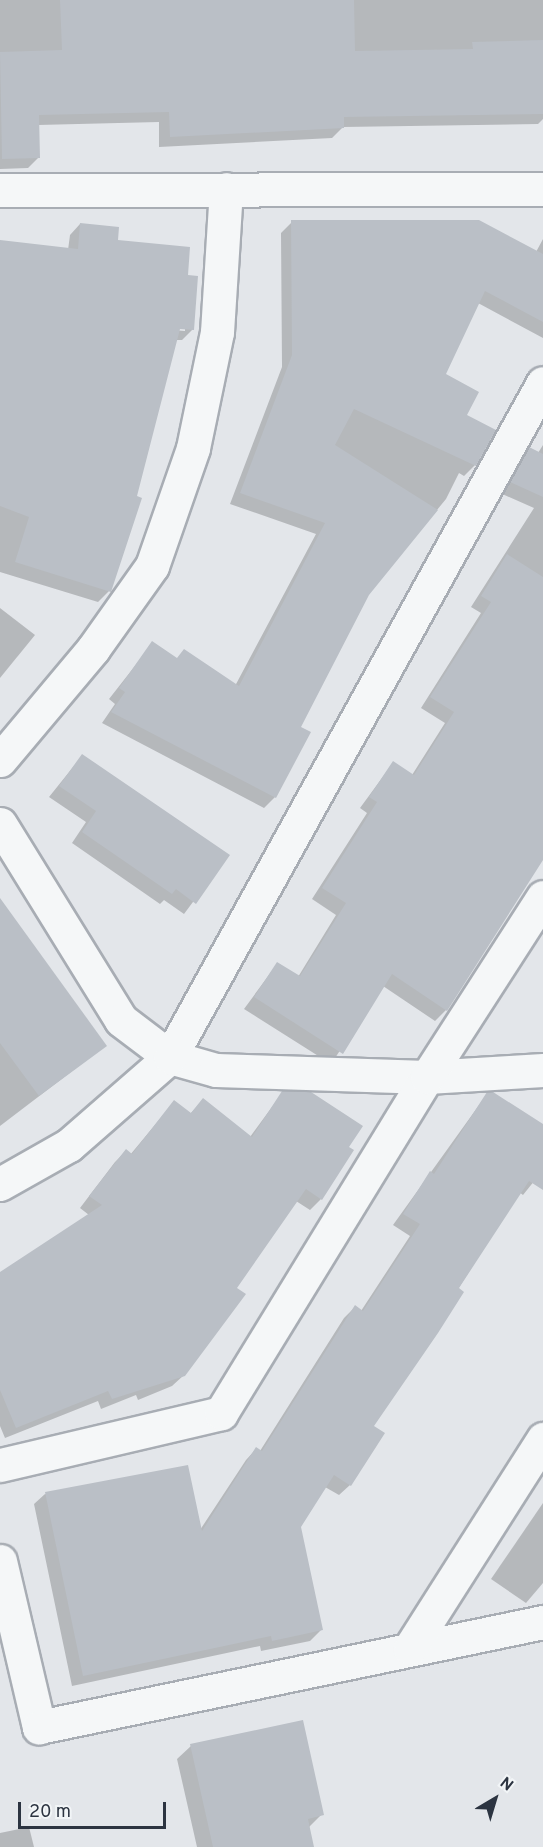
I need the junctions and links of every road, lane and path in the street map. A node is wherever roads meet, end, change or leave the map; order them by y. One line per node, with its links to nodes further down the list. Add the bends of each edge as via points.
1 (226, 189): 2 (street); 3 (street); 5 (street, via 217,332 193,448 152,566 93,649)
2 (543, 189)
3 (0, 190)
4 (543, 383): 8 (street)
5 (0, 760)
6 (0, 824): 8 (street, via 121,1020)
7 (543, 897): 10 (street)
8 (170, 1057): 10 (street, via 216,1070); 11 (street, via 69,1145)
9 (543, 1070): 10 (street)
10 (427, 1077): 13 (street, via 221,1413)
11 (0, 1184)
12 (543, 1439): 16 (street)
13 (0, 1465)
14 (0, 1561): 16 (street, via 39,1727)
15 (543, 1622): 16 (street)
16 (410, 1648)

